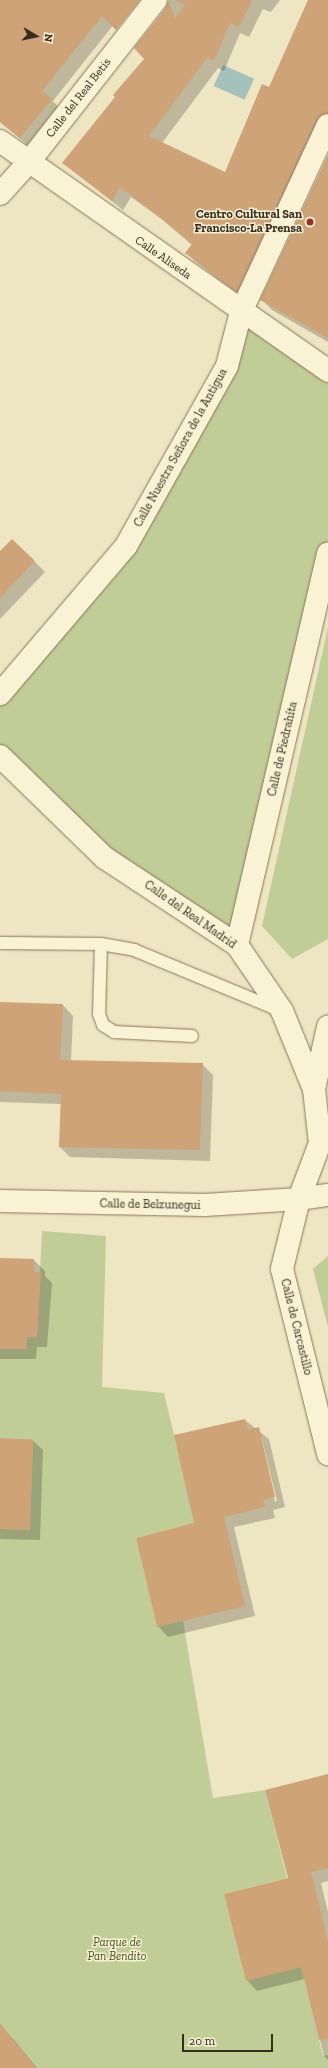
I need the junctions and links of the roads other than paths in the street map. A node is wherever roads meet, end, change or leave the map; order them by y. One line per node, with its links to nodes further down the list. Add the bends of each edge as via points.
1 (156, 0): 4 (street, Calle del Real Betis)
2 (328, 125): 6 (street, Calle Nuestra Señora de la Antigua)
3 (0, 141): 4 (street, Calle Aliseda)
4 (28, 163): 5 (street, Calle del Real Betis); 6 (street, Calle Aliseda)
5 (0, 194)
6 (241, 312): 7 (street, Calle Aliseda); 9 (street, Calle Nuestra Señora de la Antigua, via 227,366 126,546)
7 (328, 371)
8 (328, 553): 13 (street, Calle de Piedrahíta)
9 (0, 694)
10 (0, 756): 13 (street, Calle del Real Madrid, via 105,858)
11 (0, 943): 12 (lane)
12 (101, 944): 14 (lane, via 134,950); 16 (lane, via 99,1014 103,1026 114,1032)
13 (237, 946): 14 (street, Calle del Real Madrid)
14 (282, 1011): 17 (street, Calle del Real Madrid)
15 (328, 1027): 17 (street)
16 (192, 1036)
17 (314, 1089): 18 (street, Calle del Real Madrid)
18 (320, 1143): 20 (street, Calle de Carcastillo)
19 (328, 1195): 20 (street, Calle de Belzunegui)
20 (299, 1199): 21 (street, Calle de Belzunegui, via 205,1206); 22 (street, Calle de Carcastillo, via 282,1269)
21 (0, 1201)
22 (328, 1454)

